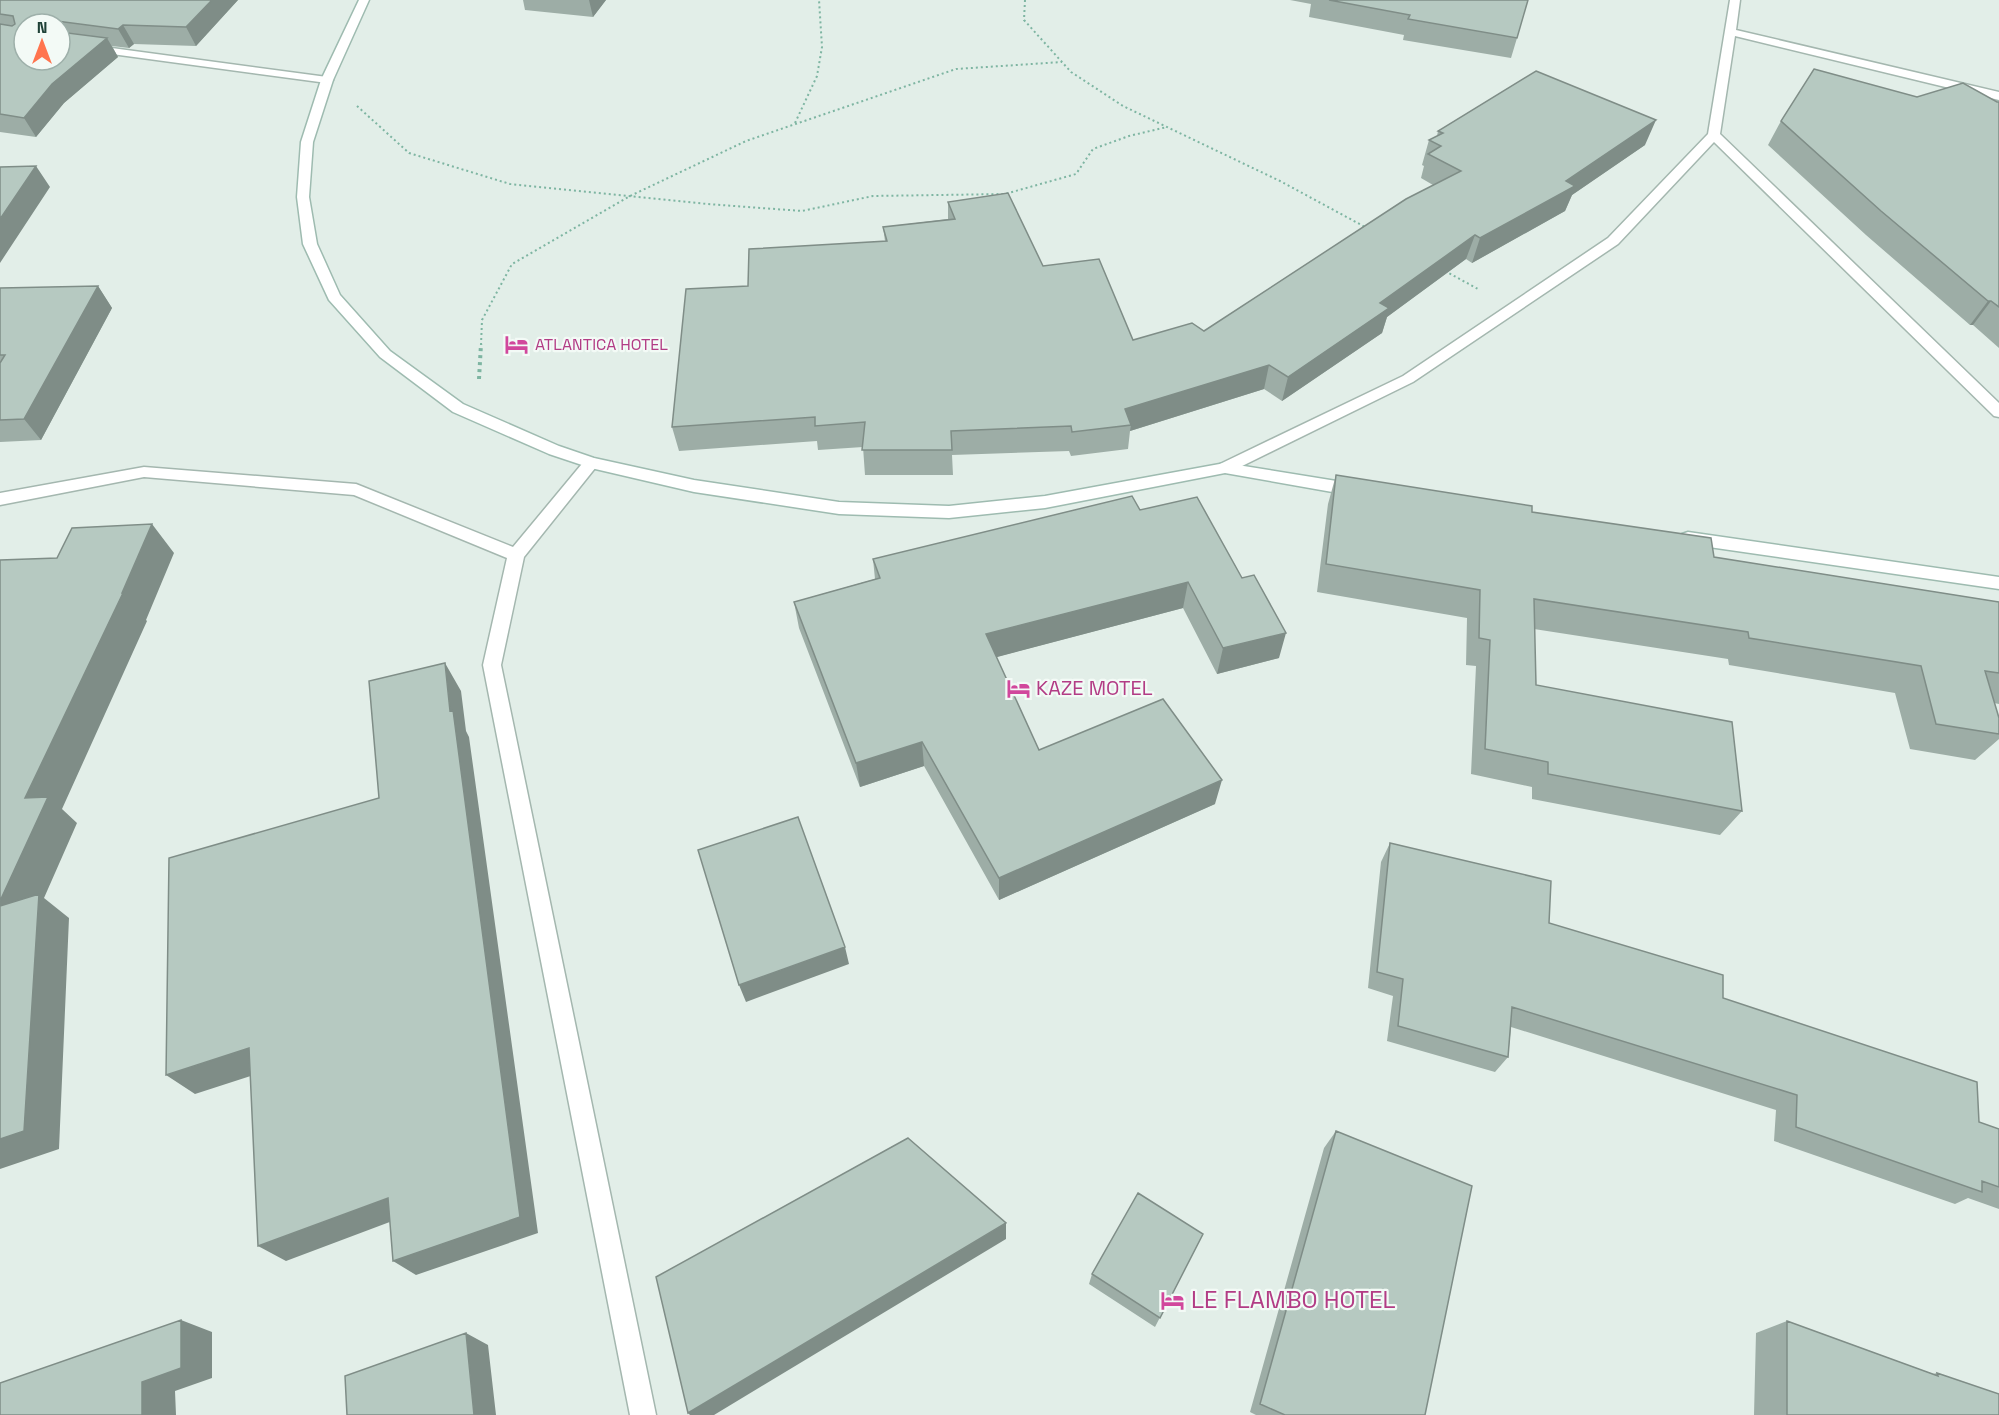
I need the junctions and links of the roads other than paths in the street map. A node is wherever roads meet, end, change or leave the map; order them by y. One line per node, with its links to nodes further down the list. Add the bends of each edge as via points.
1 (364, 0): 5 (street)
2 (1735, 0): 3 (street)
3 (1730, 32): 6 (street); 7 (street)
4 (72, 46): 5 (street)
5 (327, 80): 9 (street, via 307,142 303,197 310,244 334,297 385,354 458,408)
6 (1999, 96)
7 (1714, 135): 8 (street); 10 (street, via 1613,241 1408,379)
8 (1999, 412)
9 (591, 463): 10 (street, via 694,486 839,508 949,512 1045,502); 14 (street)
10 (1225, 468): 11 (street)
11 (1371, 492)
12 (0, 499): 14 (street, via 144,472 356,490)
13 (1667, 535): 15 (street)
14 (516, 555): 16 (street, via 492,665)
15 (1999, 583)
16 (643, 1415)

